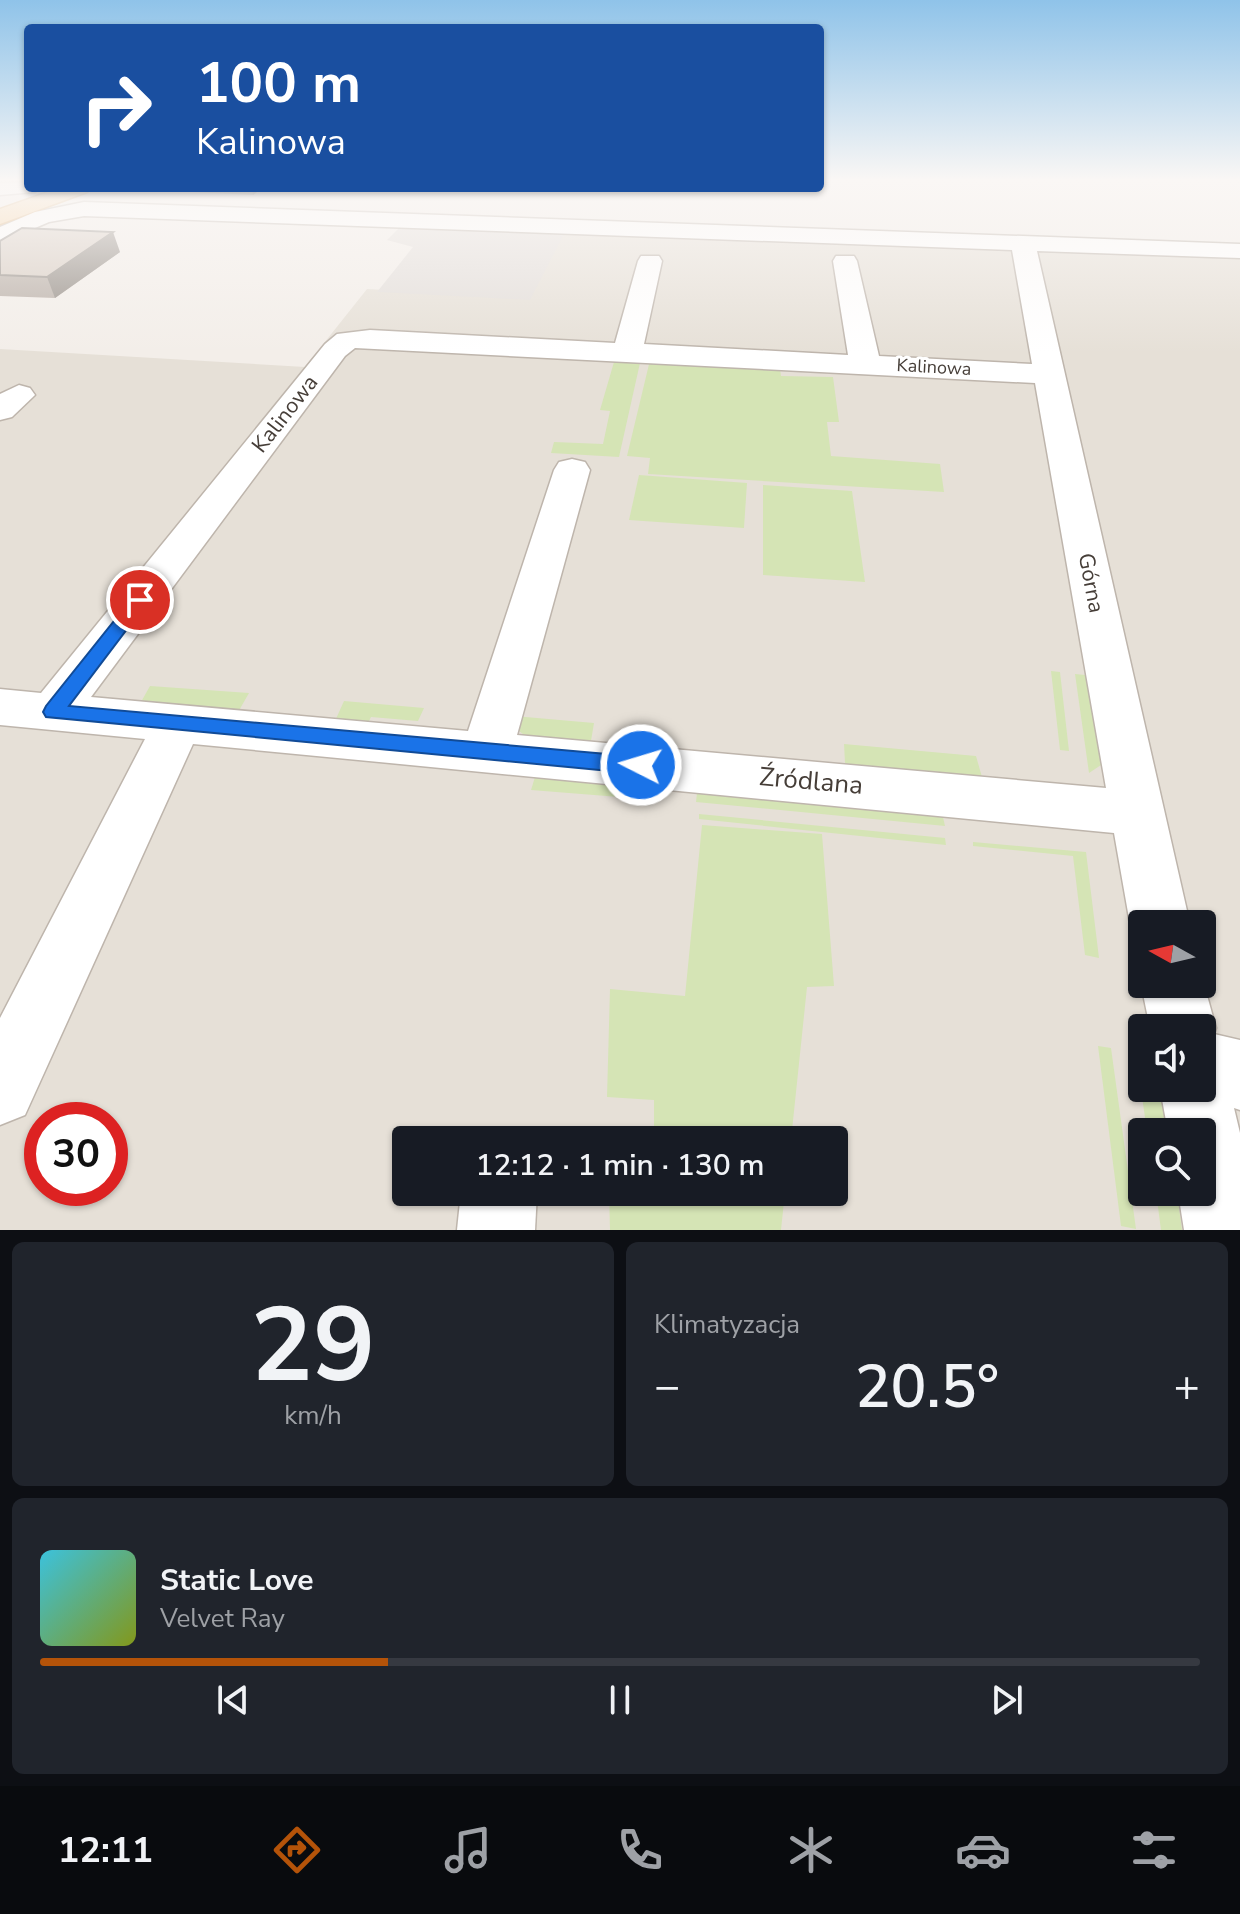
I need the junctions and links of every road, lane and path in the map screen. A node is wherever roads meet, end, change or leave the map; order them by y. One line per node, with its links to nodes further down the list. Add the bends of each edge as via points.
1 (896, 238): 2 (street)
2 (1023, 243): 3 (street); 8 (street, Górna)
3 (1240, 251)
4 (650, 261): 6 (street)
5 (845, 261): 7 (street)
6 (627, 352): 7 (street, Kalinowa); 11 (street, Kalinowa, via 342,342)
7 (865, 363): 8 (street, Kalinowa)
8 (1049, 374): 14 (street, Górna)
9 (572, 470): 13 (street)
10 (0, 707): 11 (street, Źródlana)
11 (53, 712): 12 (street, Źródlana)
12 (177, 725): 13 (street, Źródlana); 18 (street)
13 (487, 751): 14 (street, Źródlana)
14 (1136, 813): 15 (street, Górna)
15 (1157, 910)
16 (1216, 1069): 17 (street)
17 (1240, 1075)
18 (0, 1090)
19 (1198, 1102): 22 (street)
20 (498, 1206): 21 (street)
21 (496, 1230)
22 (1223, 1230)

